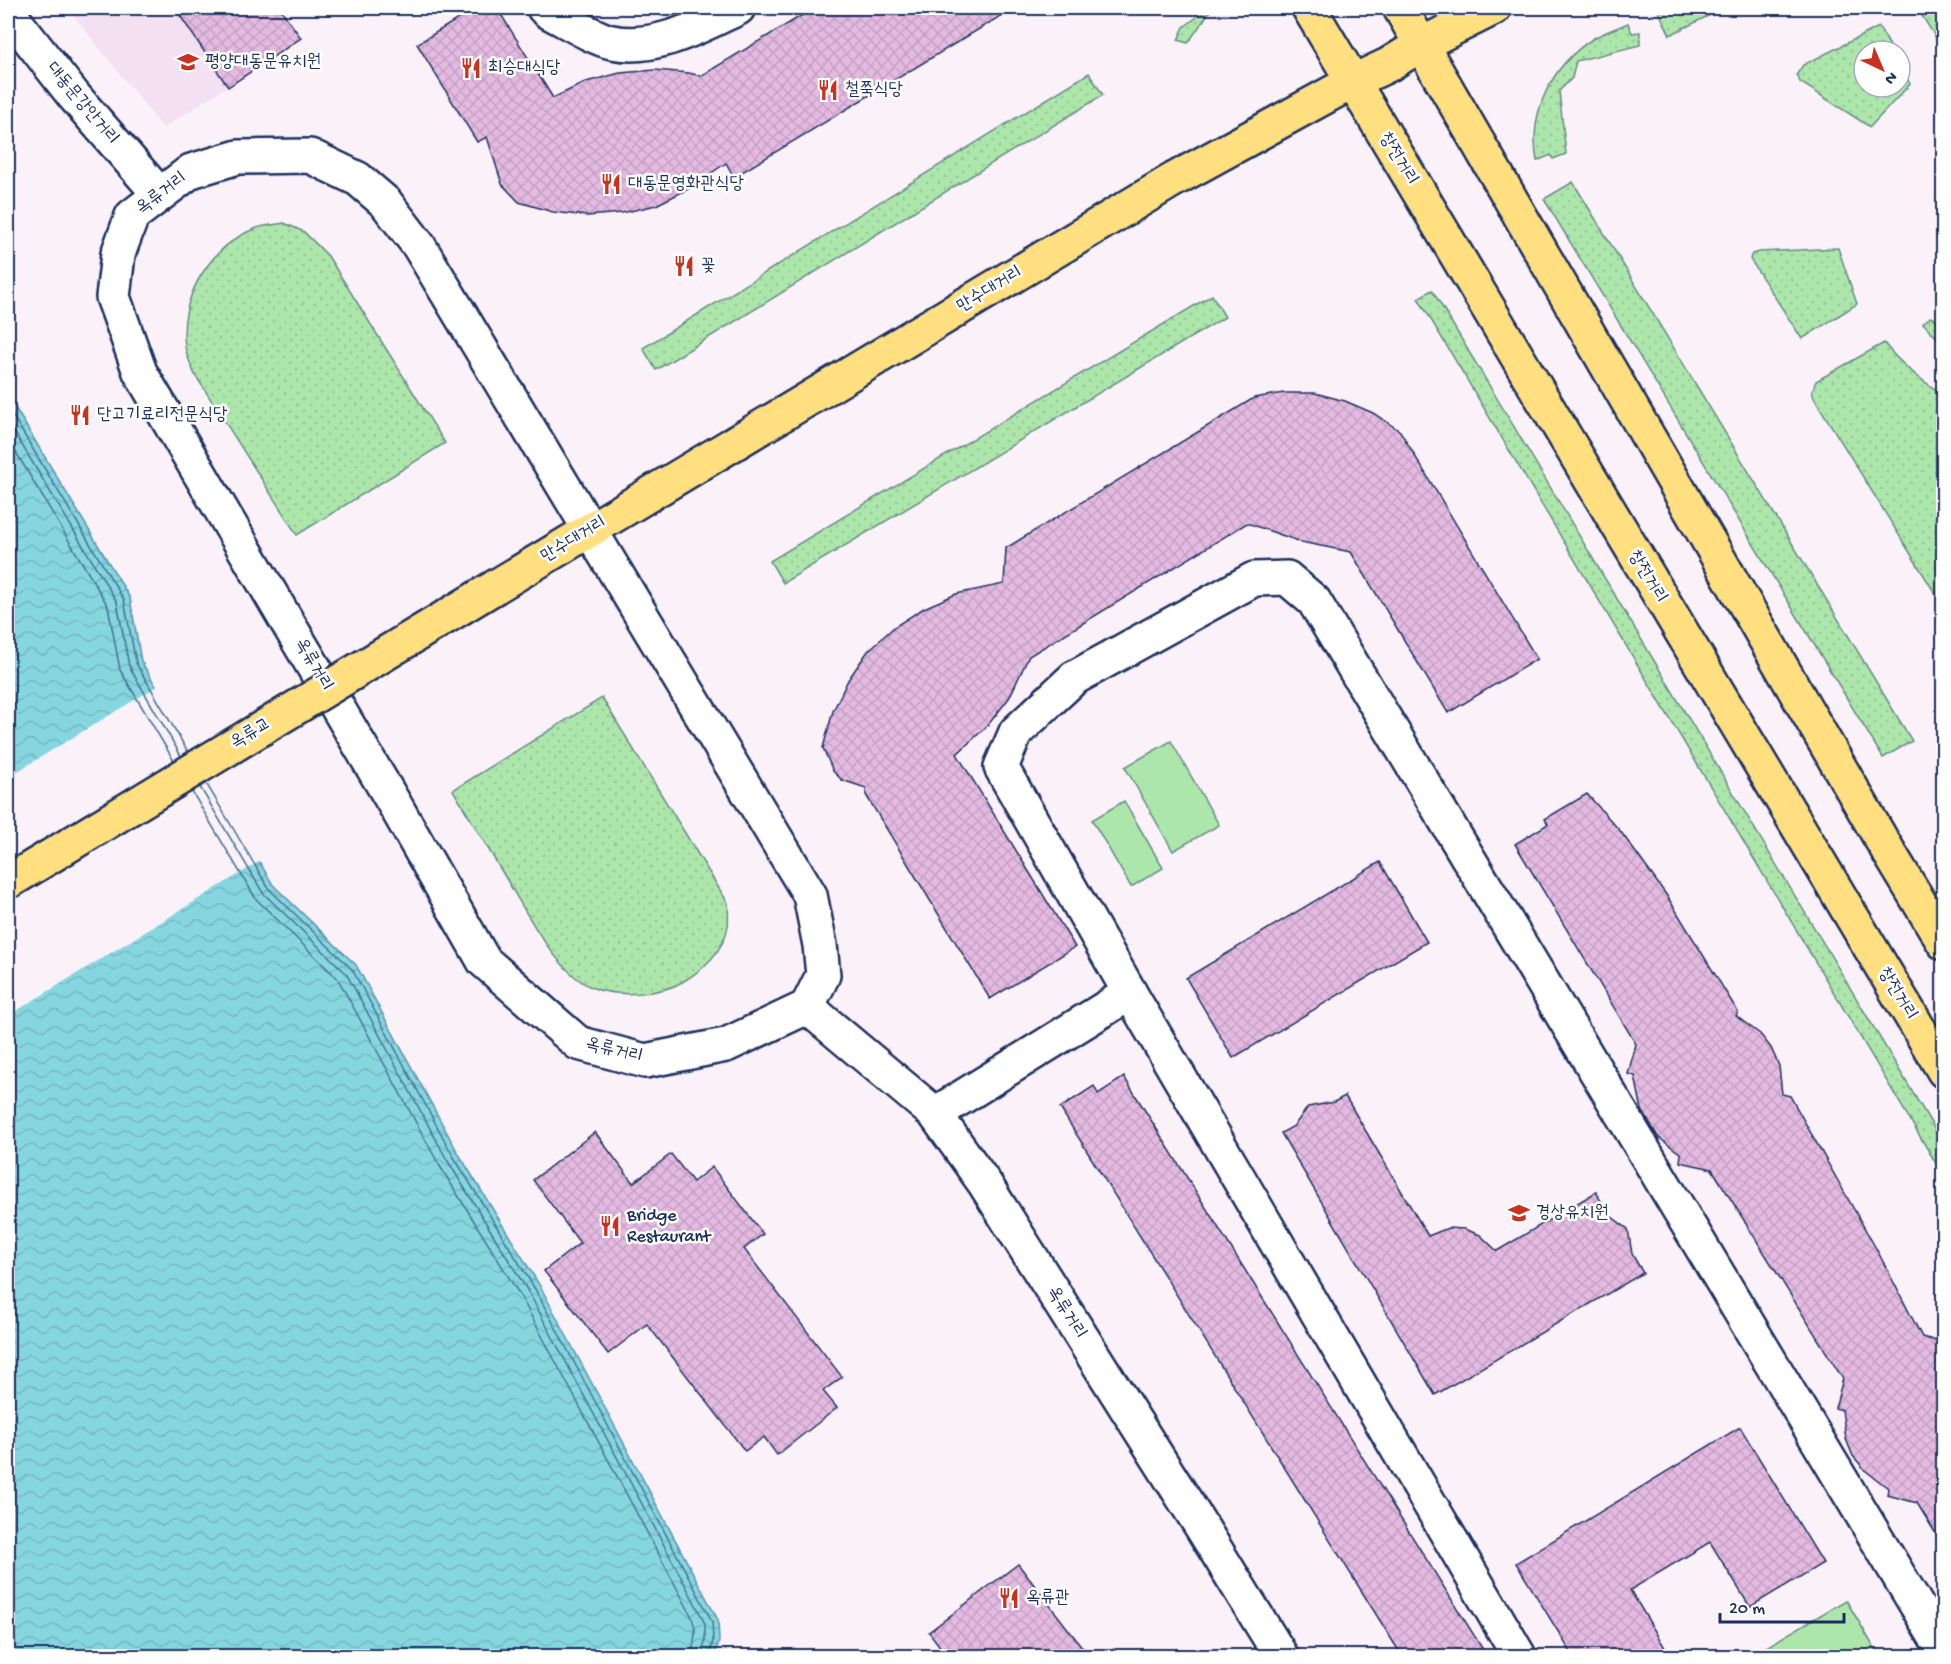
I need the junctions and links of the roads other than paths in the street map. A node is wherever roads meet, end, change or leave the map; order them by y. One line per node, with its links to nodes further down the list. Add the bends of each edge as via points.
1 (544, 8): 2 (street, via 611,42 651,43)
2 (738, 8)
3 (1309, 8): 8 (main road, 창전거리)
4 (1400, 8): 7 (main road)
5 (1494, 8): 7 (main road, 만수대거리)
6 (8, 12): 9 (street, 대동문강안거리)
7 (1422, 44): 8 (main road, 만수대거리); 13 (main road)
8 (1352, 82): 10 (main road, 만수대거리, via 1173,180); 16 (main road, 창전거리)
9 (159, 194): 10 (street, 옥류거리, via 191,171 238,158 310,156 358,179 386,203 419,246); 15 (street, 옥류거리, via 132,216 118,254 114,286 113,297 140,372 484,961 578,1043 645,1061 726,1045)
10 (591, 530): 11 (main road, 만수대거리); 15 (street, 옥류거리, via 810,895 823,975)
11 (495, 586): 12 (main road, 옥류교, bridge)
12 (8, 882)
13 (1944, 943)
14 (1130, 993): 17 (street); 18 (street, via 1001,767 1016,732 1074,678 1254,579 1287,578 1314,601); 20 (street)
15 (807, 1007): 17 (street, 옥류거리)
16 (1944, 1071)
17 (934, 1114): 19 (street, 옥류거리, via 985,1184)
18 (1944, 1651)
19 (1281, 1656)
20 (1519, 1656)

